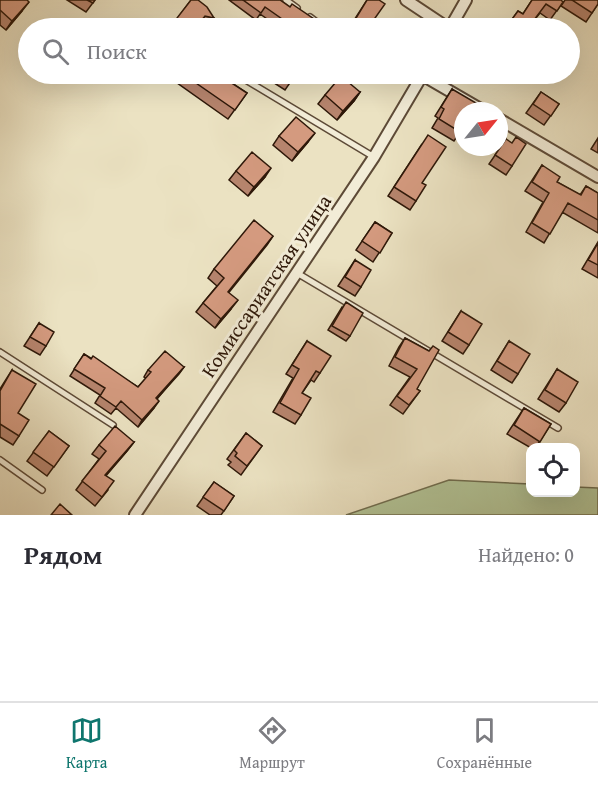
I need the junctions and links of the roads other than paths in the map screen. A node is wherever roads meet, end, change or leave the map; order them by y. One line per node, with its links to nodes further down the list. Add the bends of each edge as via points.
1 (286, 0): 4 (lane)
2 (406, 0): 5 (street)
3 (466, 0): 6 (street)
4 (311, 18)
5 (434, 18)
6 (455, 18)
7 (253, 84): 12 (lane)
8 (416, 84): 12 (street, Комиссариатская улица)
9 (439, 84): 10 (street)
10 (469, 102)
11 (508, 125): 13 (street)
12 (374, 157): 14 (street, Комиссариатская улица)
13 (598, 177)
14 (297, 273): 17 (lane); 20 (street, Комиссариатская улица)
15 (0, 352): 16 (lane)
16 (113, 425)
17 (558, 428)
18 (0, 460): 19 (lane)
19 (42, 490)
20 (135, 515)

